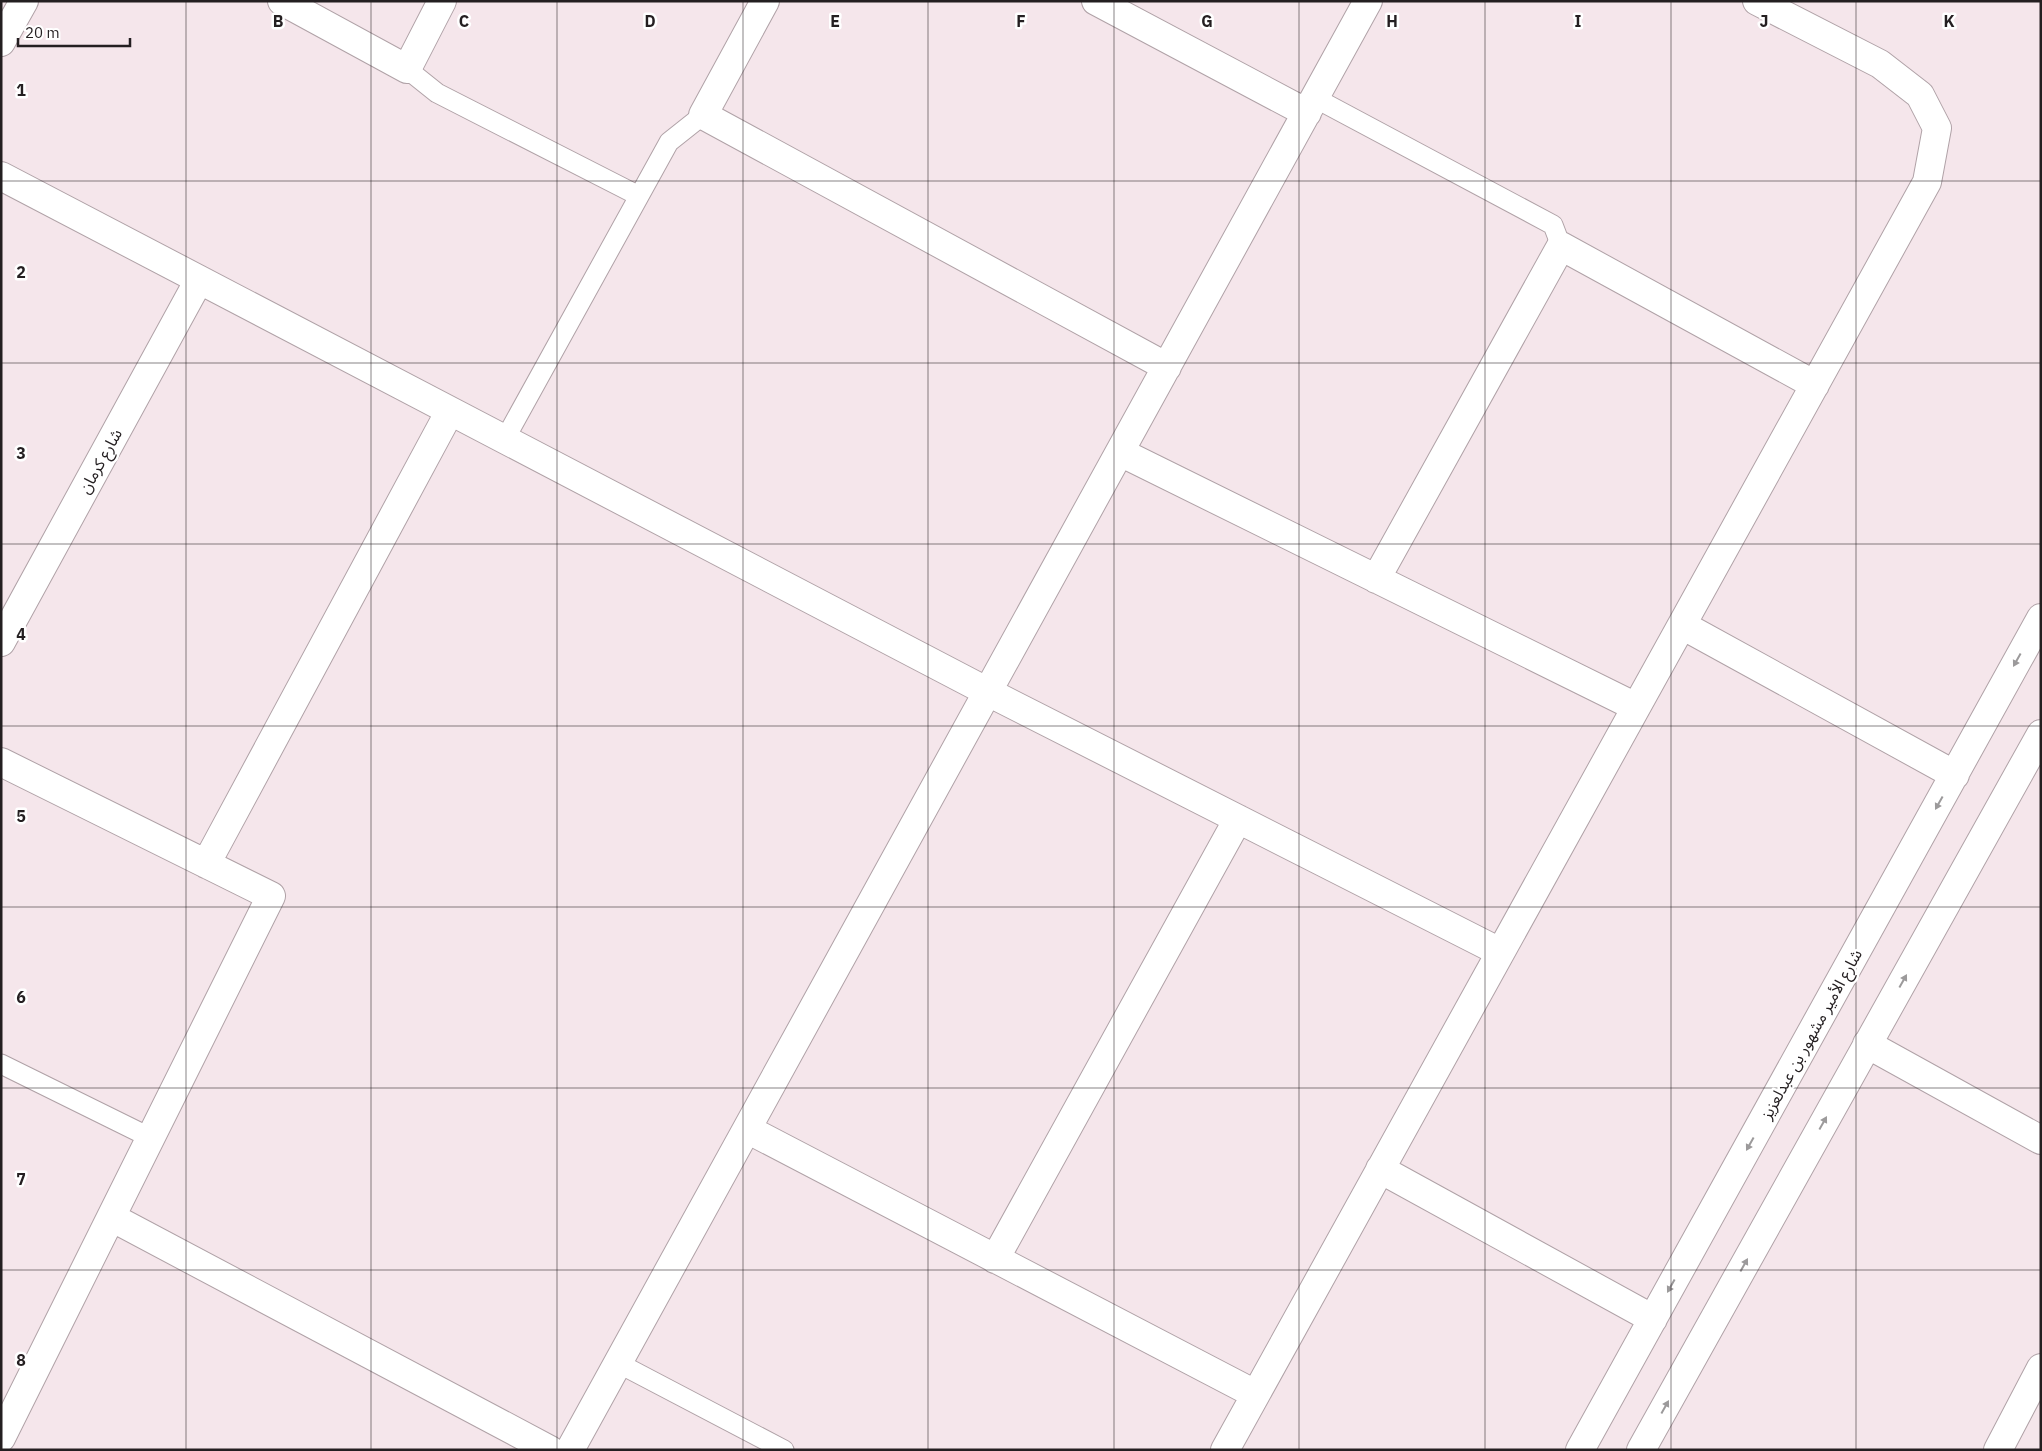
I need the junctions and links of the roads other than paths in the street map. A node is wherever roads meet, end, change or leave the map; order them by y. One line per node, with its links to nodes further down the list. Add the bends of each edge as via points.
1 (24, 1): 8 (street)
2 (282, 1): 9 (street)
3 (442, 1): 9 (street)
4 (765, 1): 11 (street)
5 (1096, 1): 10 (street)
6 (1368, 1): 10 (street)
7 (1757, 1): 17 (street, via 1880,64 1920,95 1937,128 1927,182)
8 (1, 42)
9 (407, 69): 13 (lane, via 438,93)
10 (1311, 105): 14 (lane, via 1553,225); 16 (street)
11 (703, 115): 13 (lane, via 669,142); 16 (street)
12 (1, 176): 15 (street)
13 (639, 196): 19 (lane)
14 (1561, 246): 17 (street); 21 (street)
15 (199, 280): 18 (street); 24 (street, شارع كرمان)
16 (1167, 367): 20 (street)
17 (1815, 385): 23 (street)
18 (450, 411): 19 (street); 31 (street)
19 (504, 439): 25 (street)
20 (1120, 452): 21 (street); 25 (street)
21 (1376, 578): 26 (street)
22 (2041, 618): 29 (street, شارع الأمير مشهور بن عبدلعزيز, one-way to 29)
23 (1682, 625): 26 (street); 29 (street)
24 (1, 642)
25 (988, 692): 30 (street); 35 (street)
26 (1636, 707): 32 (street)
27 (2041, 734): 33 (street, one-way to 27)
28 (1, 762): 31 (street)
29 (1955, 775): 41 (street, شارع الأمير مشهور بن عبدلعزيز, one-way to 41)
30 (1238, 819): 32 (street); 40 (street)
31 (206, 864): 36 (street, via 271,896)
32 (1500, 952): 38 (street)
33 (1868, 1044): 37 (street); 51 (street, one-way to 33)
34 (1, 1064): 36 (lane)
35 (747, 1129): 40 (street); 42 (street)
36 (151, 1138): 39 (street)
37 (2041, 1140)
38 (1380, 1169): 41 (street); 44 (street)
39 (111, 1217): 45 (street); 46 (street)
40 (995, 1258): 44 (street)
41 (1653, 1319): 50 (street, شارع الأمير مشهور بن عبدلعزيز)
42 (618, 1363): 47 (street); 48 (lane)
43 (2041, 1368): 52 (street)
44 (1255, 1394): 49 (street)
45 (1, 1438)
46 (550, 1450)
47 (570, 1450)
48 (784, 1450)
49 (1225, 1450)
50 (1580, 1450)
51 (1641, 1450)
52 (1998, 1450)

